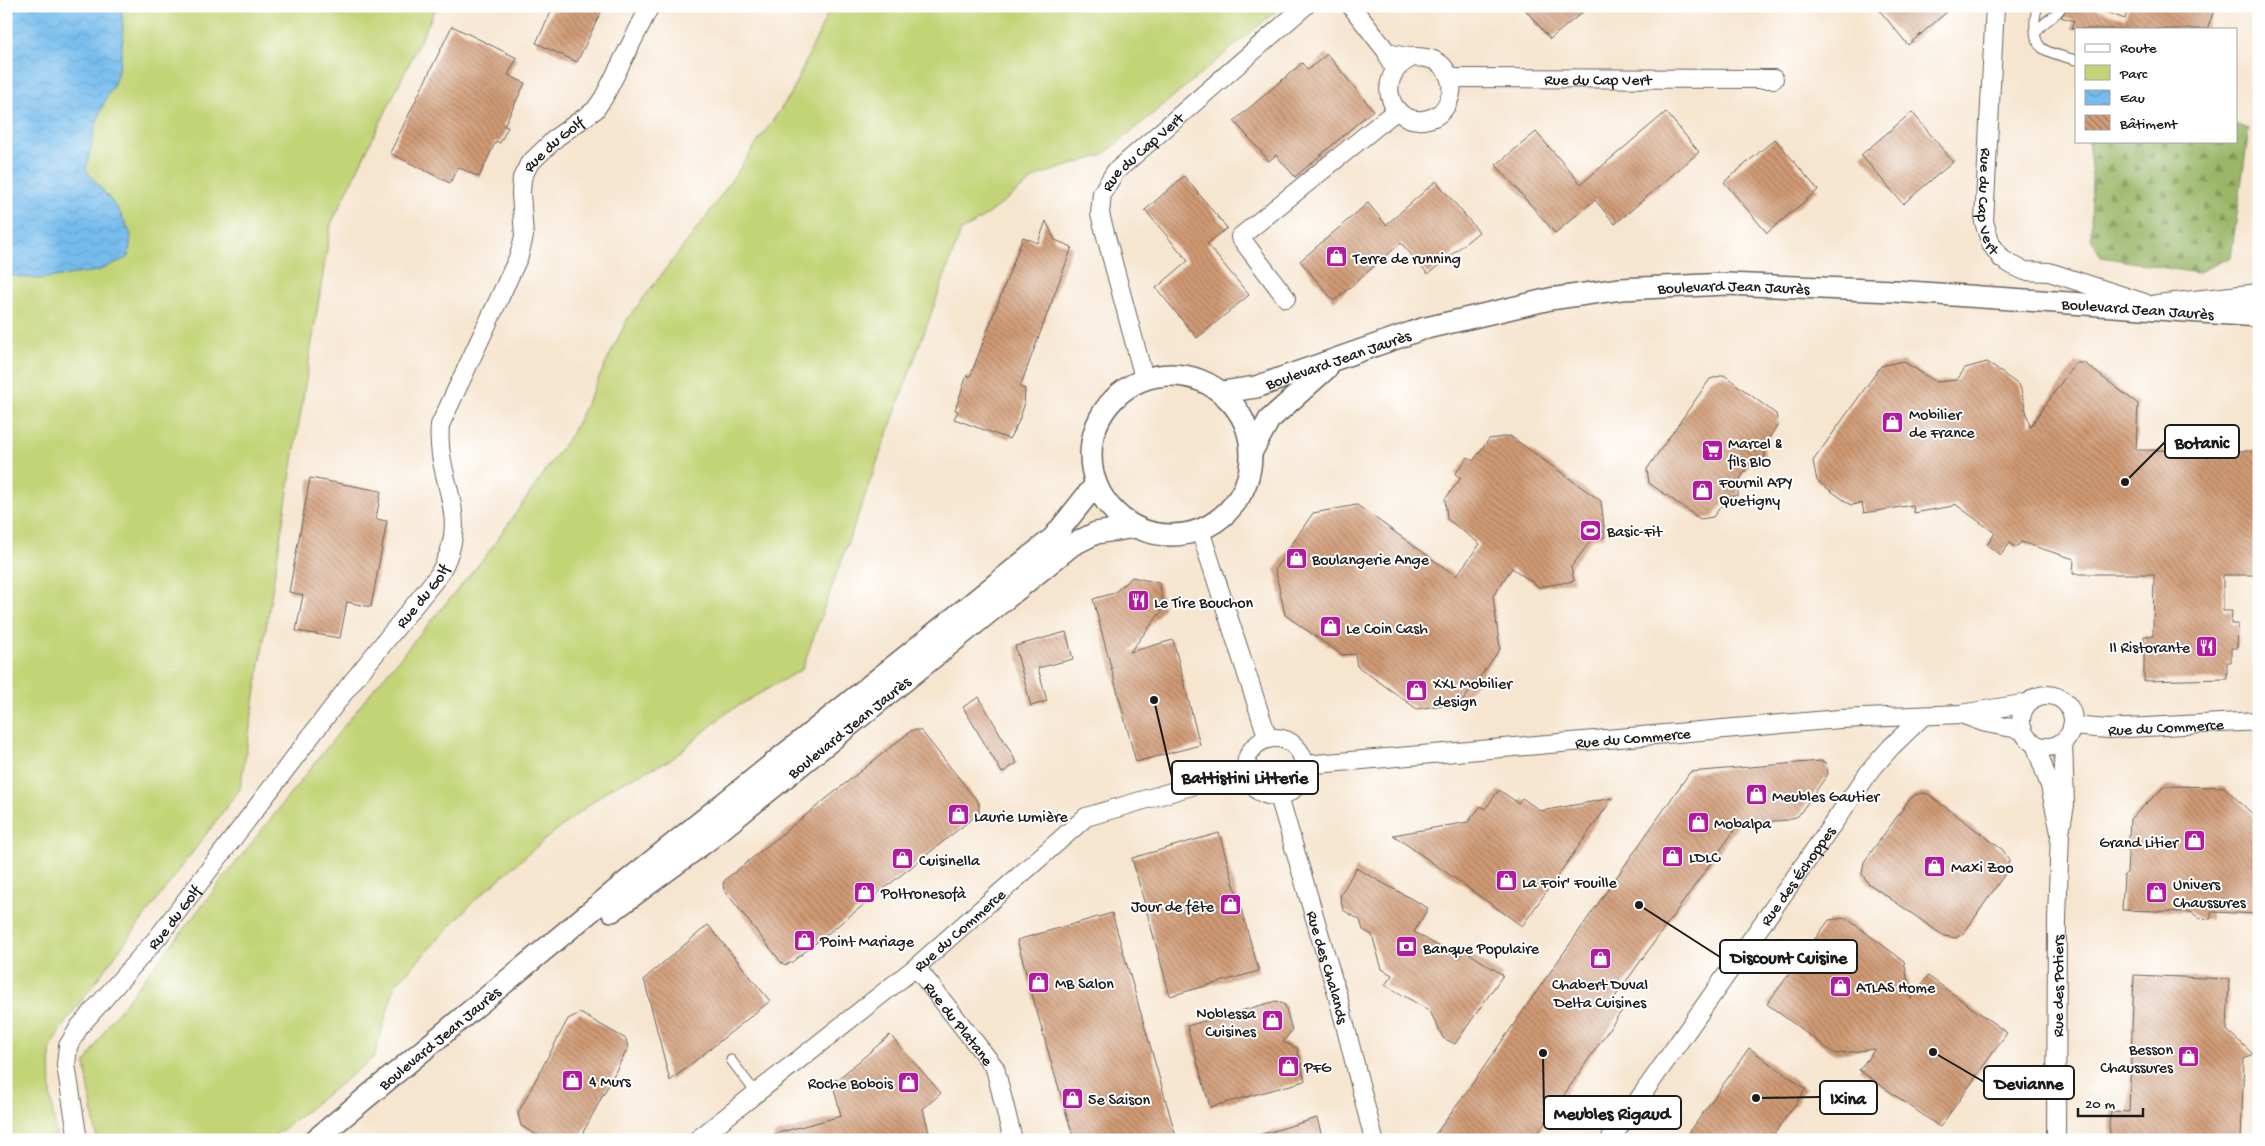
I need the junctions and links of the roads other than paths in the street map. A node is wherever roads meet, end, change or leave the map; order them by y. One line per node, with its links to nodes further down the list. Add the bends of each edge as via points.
1 (650, 6): 42 (street, Rue du Golf, via 595,110 557,136 529,164 522,178 524,236 519,256 440,426 440,456 454,516 454,539 448,559 158,937 80,1026 68,1046 66,1065)
2 (1305, 6): 20 (street, Rue du Cap Vert, via 1115,172 1102,193 1100,214)
3 (1351, 6): 8 (street)
4 (1995, 6): 17 (street, Rue du Cap Vert, via 1984,206 1984,222 1991,244 2002,259 2024,270 2049,272)
5 (2038, 6): 7 (lane)
6 (2062, 6): 7 (lane, via 2054,16 2041,23)
7 (2036, 33): 10 (lane, via 2042,49)
8 (1388, 52): 9 (street); 11 (street)
9 (1411, 58): 11 (street, via 1402,62); 12 (street, via 1430,58 1446,70)
10 (2075, 60)
11 (1391, 77): 14 (street, via 1389,94)
12 (1450, 78): 13 (street, Rue du Cap Vert); 14 (street, via 1450,100 1436,116 1415,120)
13 (1774, 79)
14 (1396, 110): 16 (street, via 1240,237)
15 (2259, 296): 17 (main road)
16 (1286, 298)
17 (2158, 307): 18 (street, Boulevard Jean Jaurès); 19 (street, Boulevard Jean Jaurès, via 1726,284 1621,289 1550,300 1422,329)
18 (2259, 316)
19 (1334, 361): 21 (street, Boulevard Jean Jaurès, via 1256,387); 22 (street, via 1269,420)
20 (1144, 378): 21 (street, via 1164,374 1185,375 1205,381); 23 (street, via 1121,391 1104,410 1094,433 1091,458)
21 (1223, 392): 22 (street, via 1238,409 1248,429)
22 (1252, 451): 25 (street, via 1249,476 1239,499 1222,518)
23 (1096, 484): 24 (street, via 1105,501); 38 (street, Boulevard Jean Jaurès, via 1053,538)
24 (1135, 527): 25 (street, via 1156,534 1178,535); 38 (street, Boulevard Jean Jaurès, via 1096,533 1072,545 708,840 604,916)
25 (1200, 530): 32 (street)
26 (2028, 703): 27 (street, Rue du Commerce); 30 (street, via 2021,716); 31 (street, via 2047,695 2061,700 2071,711)
27 (1961, 714): 28 (street, Rue du Commerce); 30 (street, Rue du Commerce)
28 (1922, 717): 34 (street, Rue du Commerce, via 1840,719); 47 (street, Rue des Échoppes, via 1870,771)
29 (2259, 720): 31 (street, Rue du Commerce)
30 (2023, 730): 33 (street)
31 (2068, 734): 33 (street, via 2050,747); 37 (street, Rue des Potiers, via 2065,805)
32 (1268, 739): 34 (street, via 1292,743 1302,756); 35 (street, via 1260,742 1249,754)
33 (2035, 744): 37 (street, Rue des Potiers, via 2050,786)
34 (1304, 765): 36 (street, via 1300,782)
35 (1246, 770): 36 (street, via 1254,787); 39 (street, Rue du Commerce, via 1086,817)
36 (1279, 796): 46 (street, Rue des Chalands, via 1338,997)
37 (2060, 834): 48 (street, Rue des Potiers, via 2056,934)
38 (562, 935): 43 (street, Boulevard Jean Jaurès)
39 (916, 967): 41 (street, Rue du Commerce); 45 (street, Rue du Platane, via 995,1068)
40 (731, 1060): 41 (lane)
41 (756, 1093): 44 (street, Rue du Commerce)
42 (78, 1140)
43 (315, 1140)
44 (697, 1140)
45 (1013, 1140)
46 (1374, 1140)
47 (1610, 1140)
48 (2056, 1140)

